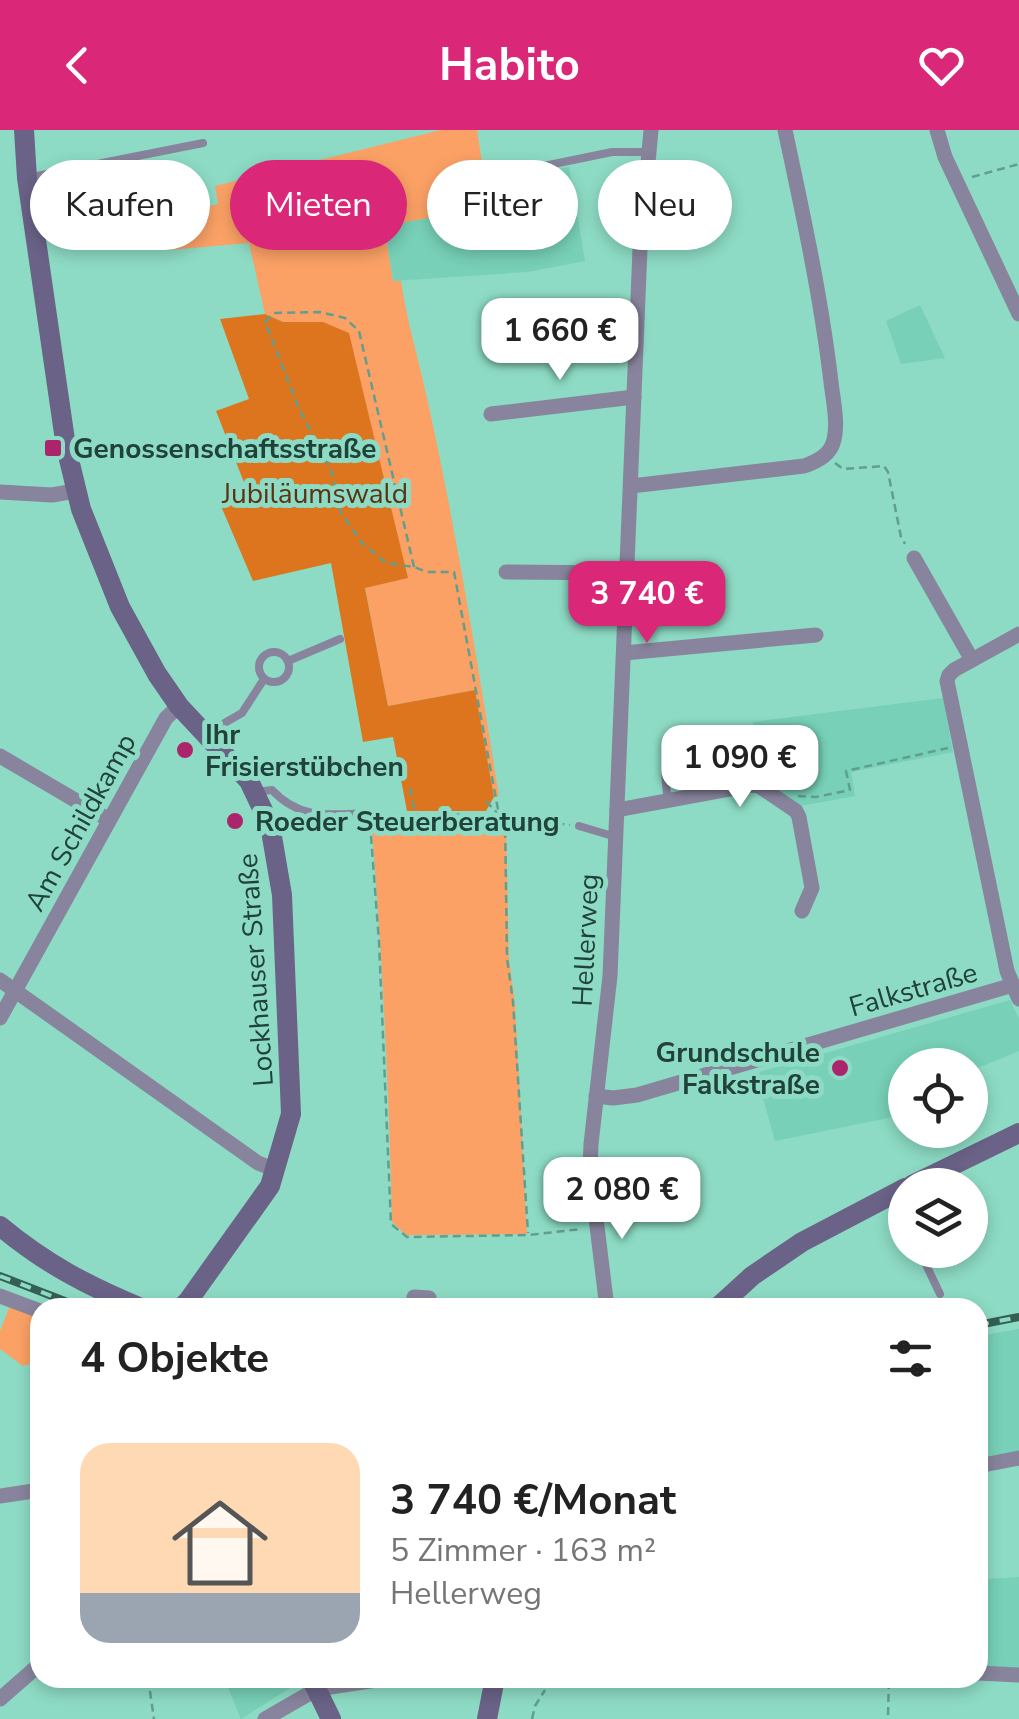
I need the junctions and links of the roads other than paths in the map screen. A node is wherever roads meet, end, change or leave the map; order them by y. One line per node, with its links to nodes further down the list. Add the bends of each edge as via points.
1 (24, 130): 8 (street, Lockhauser Straße)
2 (651, 130): 6 (street, Hellerweg)
3 (785, 130): 12 (street, via 828,361 832,446 804,466)
4 (938, 130): 9 (street)
5 (202, 143): 8 (lane)
6 (648, 152): 7 (lane); 10 (street, Hellerweg)
7 (573, 160)
8 (27, 178): 13 (street, Lockhauser Straße)
9 (1019, 314)
10 (634, 396): 11 (street); 12 (street, Hellerweg)
11 (491, 414)
12 (631, 486): 17 (street, Hellerweg)
13 (75, 491): 14 (street); 25 (street, Lockhauser Straße, via 120,606)
14 (0, 492)
15 (914, 558): 22 (street)
16 (506, 572): 17 (street)
17 (627, 574): 21 (street, Hellerweg)
18 (1019, 634): 22 (street)
19 (816, 635): 21 (street)
20 (340, 639): 23 (lane)
21 (624, 653): 31 (street, Hellerweg)
22 (972, 660): 39 (street, via 947,682)
23 (288, 661): 24 (lane, via 280,682); 24 (lane, via 268,652 258,665)
24 (264, 679): 26 (lane, via 242,713)
25 (172, 712): 26 (street, Lockhauser Straße); 33 (street, Am Schildkamp)
26 (205, 734): 29 (street, Lockhauser Straße)
27 (674, 755): 30 (lane, via 665,769)
28 (0, 756): 33 (street)
29 (256, 792): 32 (lane, via 272,790 312,814); 44 (street, Lockhauser Straße, via 270,825 283,910 292,1103)
30 (668, 800): 31 (street); 36 (street, via 752,785 796,810 812,888)
31 (617, 810): 35 (street, Hellerweg)
32 (373, 814)
33 (109, 820): 38 (street, Am Schildkamp)
34 (579, 826): 35 (lane)
35 (616, 838): 41 (street, Hellerweg)
36 (802, 911)
37 (0, 980): 38 (street)
38 (15, 990): 40 (street, Am Schildkamp); 44 (street)
39 (1016, 992): 41 (street, Falkstraße, via 637,1096)
40 (0, 1018)
41 (596, 1096): 54 (street, Hellerweg, via 590,1169)
42 (1019, 1133): 43 (street)
43 (947, 1168)
44 (276, 1170): 51 (street, Lockhauser Straße)
45 (888, 1197): 55 (street, via 802,1242)
46 (0, 1226): 50 (street, via 76,1280)
47 (928, 1268): 48 (lane)
48 (940, 1294)
49 (0, 1296): 56 (street)
50 (118, 1298)
51 (190, 1298)
52 (414, 1298): 53 (street)
53 (429, 1298)
54 (606, 1298)
55 (728, 1298)
56 (30, 1307)
57 (1019, 1458): 58 (street)
58 (988, 1464)
59 (30, 1492): 60 (street)
60 (0, 1496)
61 (30, 1673): 67 (street)
62 (988, 1674): 63 (street)
63 (1019, 1675)
64 (307, 1688): 68 (street)
65 (316, 1688): 69 (street)
66 (493, 1688): 70 (street)
67 (0, 1699)
68 (265, 1719)
69 (331, 1719)
70 (487, 1719)

